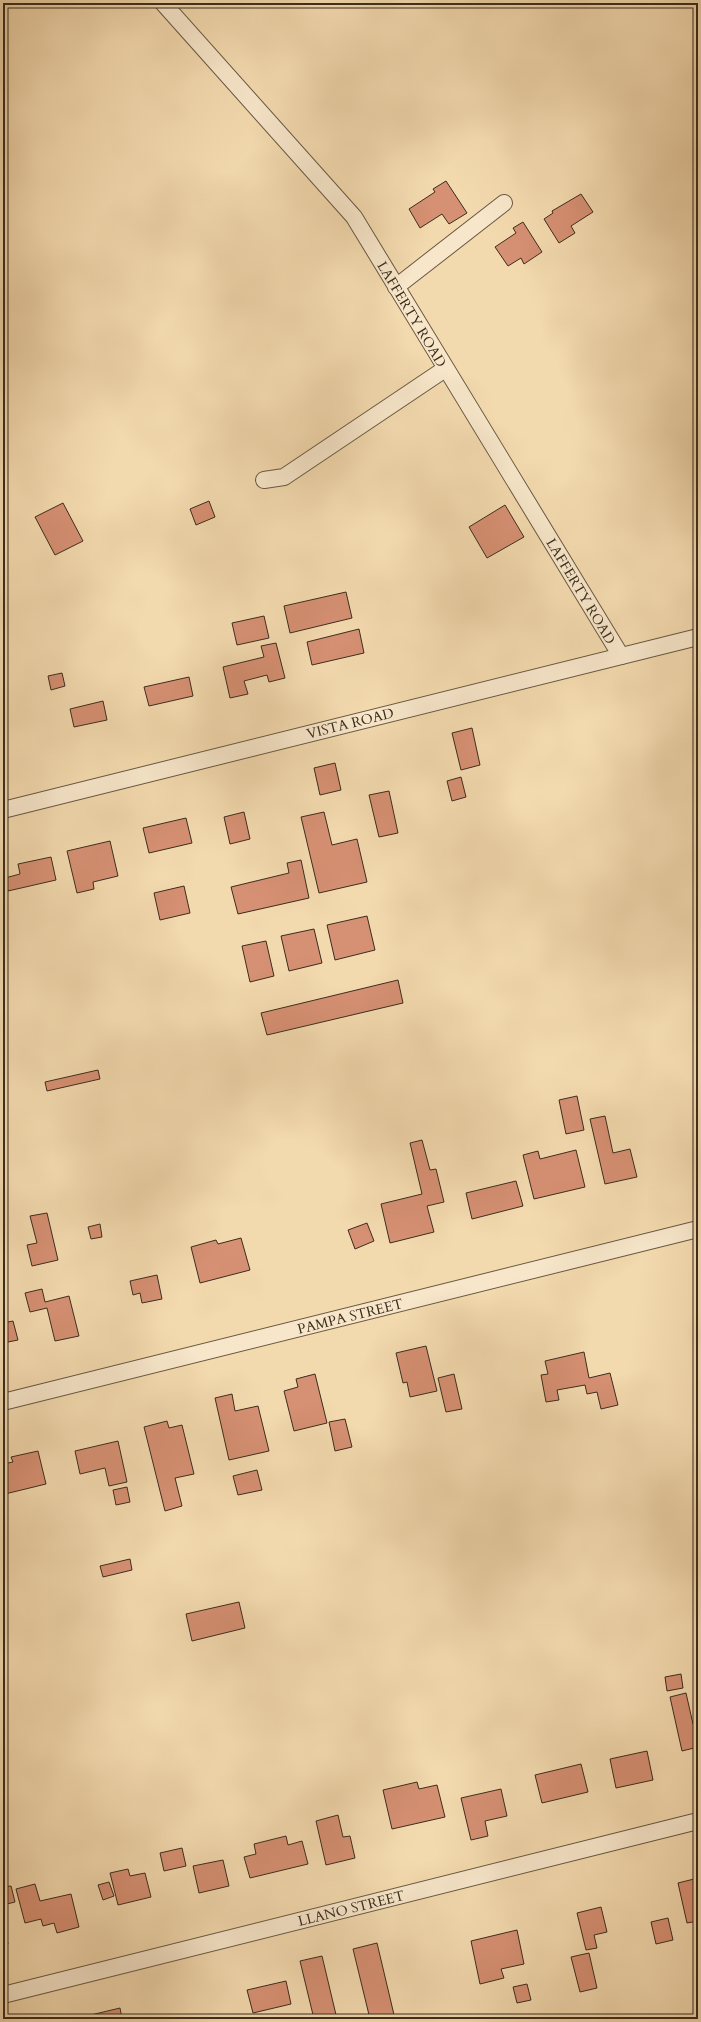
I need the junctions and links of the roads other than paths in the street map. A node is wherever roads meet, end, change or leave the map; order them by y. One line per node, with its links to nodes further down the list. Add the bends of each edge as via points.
1 (163, 3): 3 (street, LAFFERTY ROAD, via 354,217)
2 (504, 203): 3 (street)
3 (396, 287): 4 (street, LAFFERTY ROAD)
4 (445, 369): 5 (street, via 284,477); 7 (street, LAFFERTY ROAD)
5 (264, 480)
6 (698, 637): 7 (street, VISTA ROAD)
7 (621, 656): 8 (street, VISTA ROAD)
8 (3, 810)
9 (698, 1229): 10 (street, PAMPA STREET)
10 (3, 1402)
11 (698, 1821): 12 (street, LLANO STREET)
12 (3, 1995)

